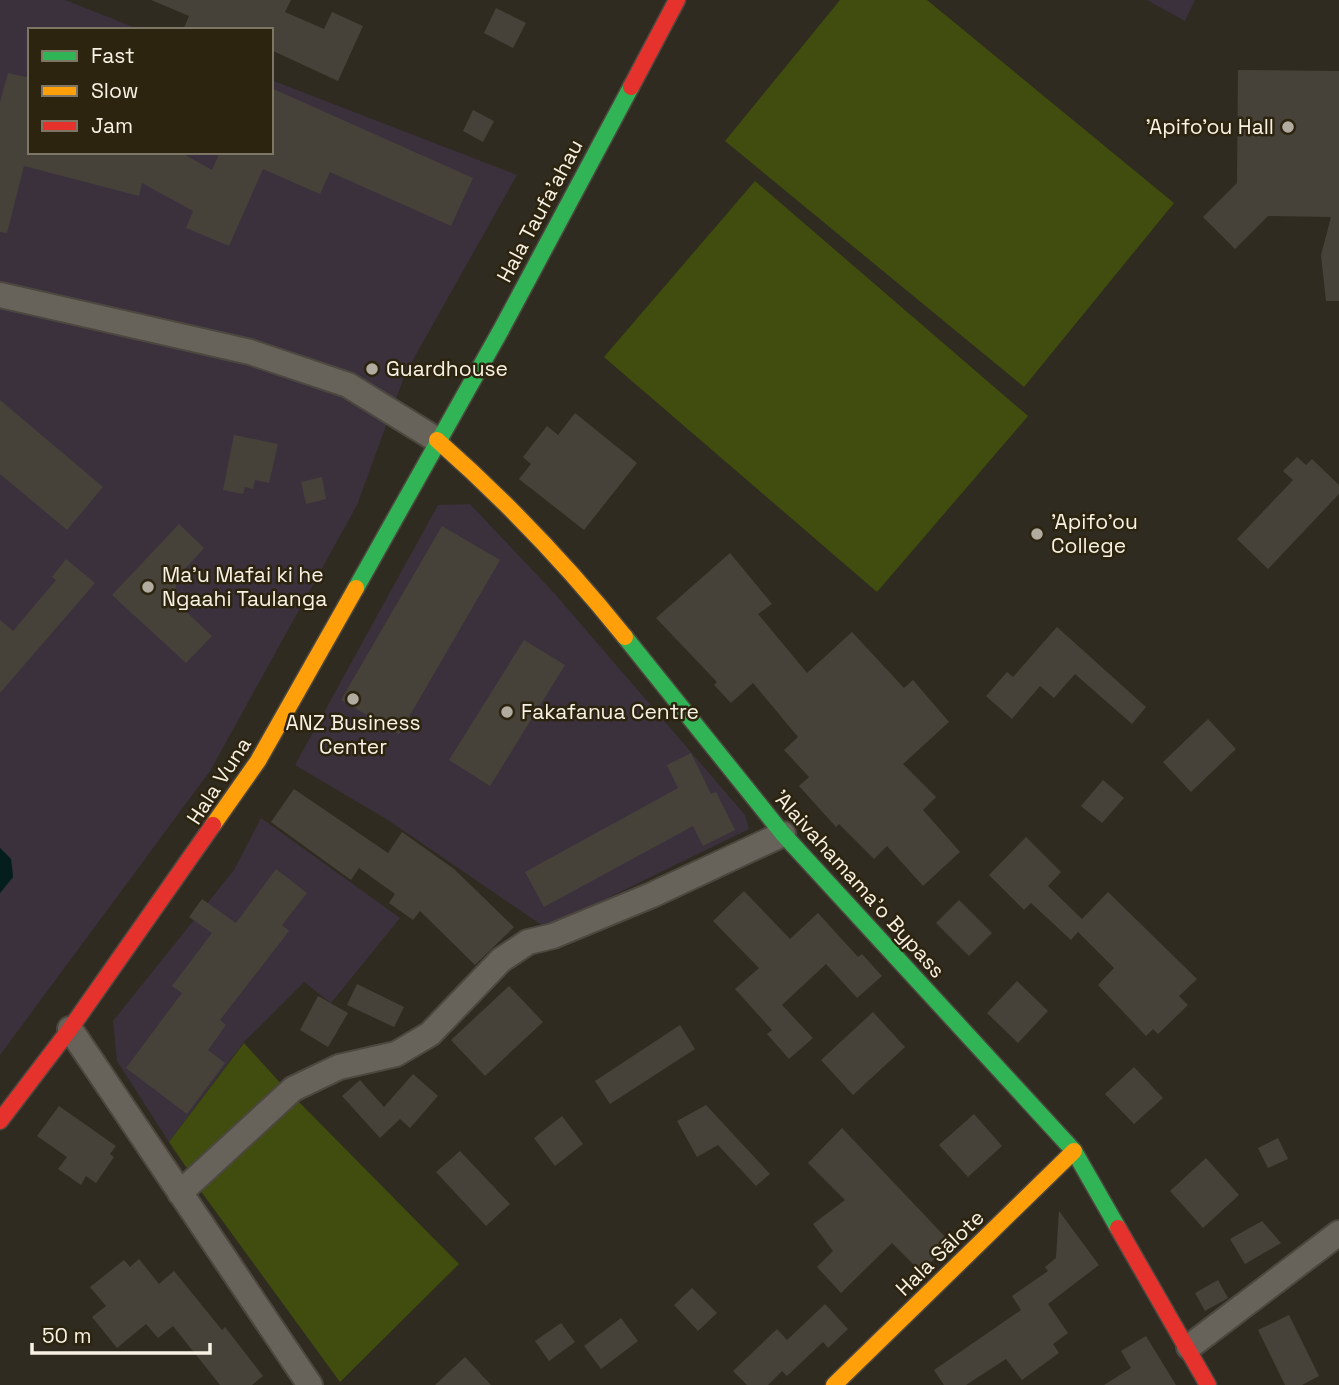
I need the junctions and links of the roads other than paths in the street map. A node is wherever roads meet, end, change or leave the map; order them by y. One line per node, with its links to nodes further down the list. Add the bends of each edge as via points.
1 (677, 0): 3 (main road, Hala Taufa'ahau)
2 (0, 295): 3 (street, via 262,356 348,385)
3 (437, 440): 4 (main road, 'Alaivahamama'o Bypass, via 483,481 593,597); 5 (main road, Hala Vuna, via 258,761)
4 (783, 834): 7 (main road, 'Alaivahamama'o Bypass); 8 (street, via 652,895 528,942 501,960 430,1034 396,1054 339,1067 293,1089)
5 (70, 1029): 6 (main road, Hala Vuna); 8 (street)
6 (0, 1121)
7 (1074, 1151): 10 (main road, 'Alaivahamama'o Bypass); 12 (main road, Hala Sālote)
8 (180, 1193): 11 (street)
9 (1339, 1233): 10 (street)
10 (1189, 1347): 13 (main road, 'Alaivahamama'o Bypass)
11 (310, 1385)
12 (834, 1385)
13 (1208, 1385)

